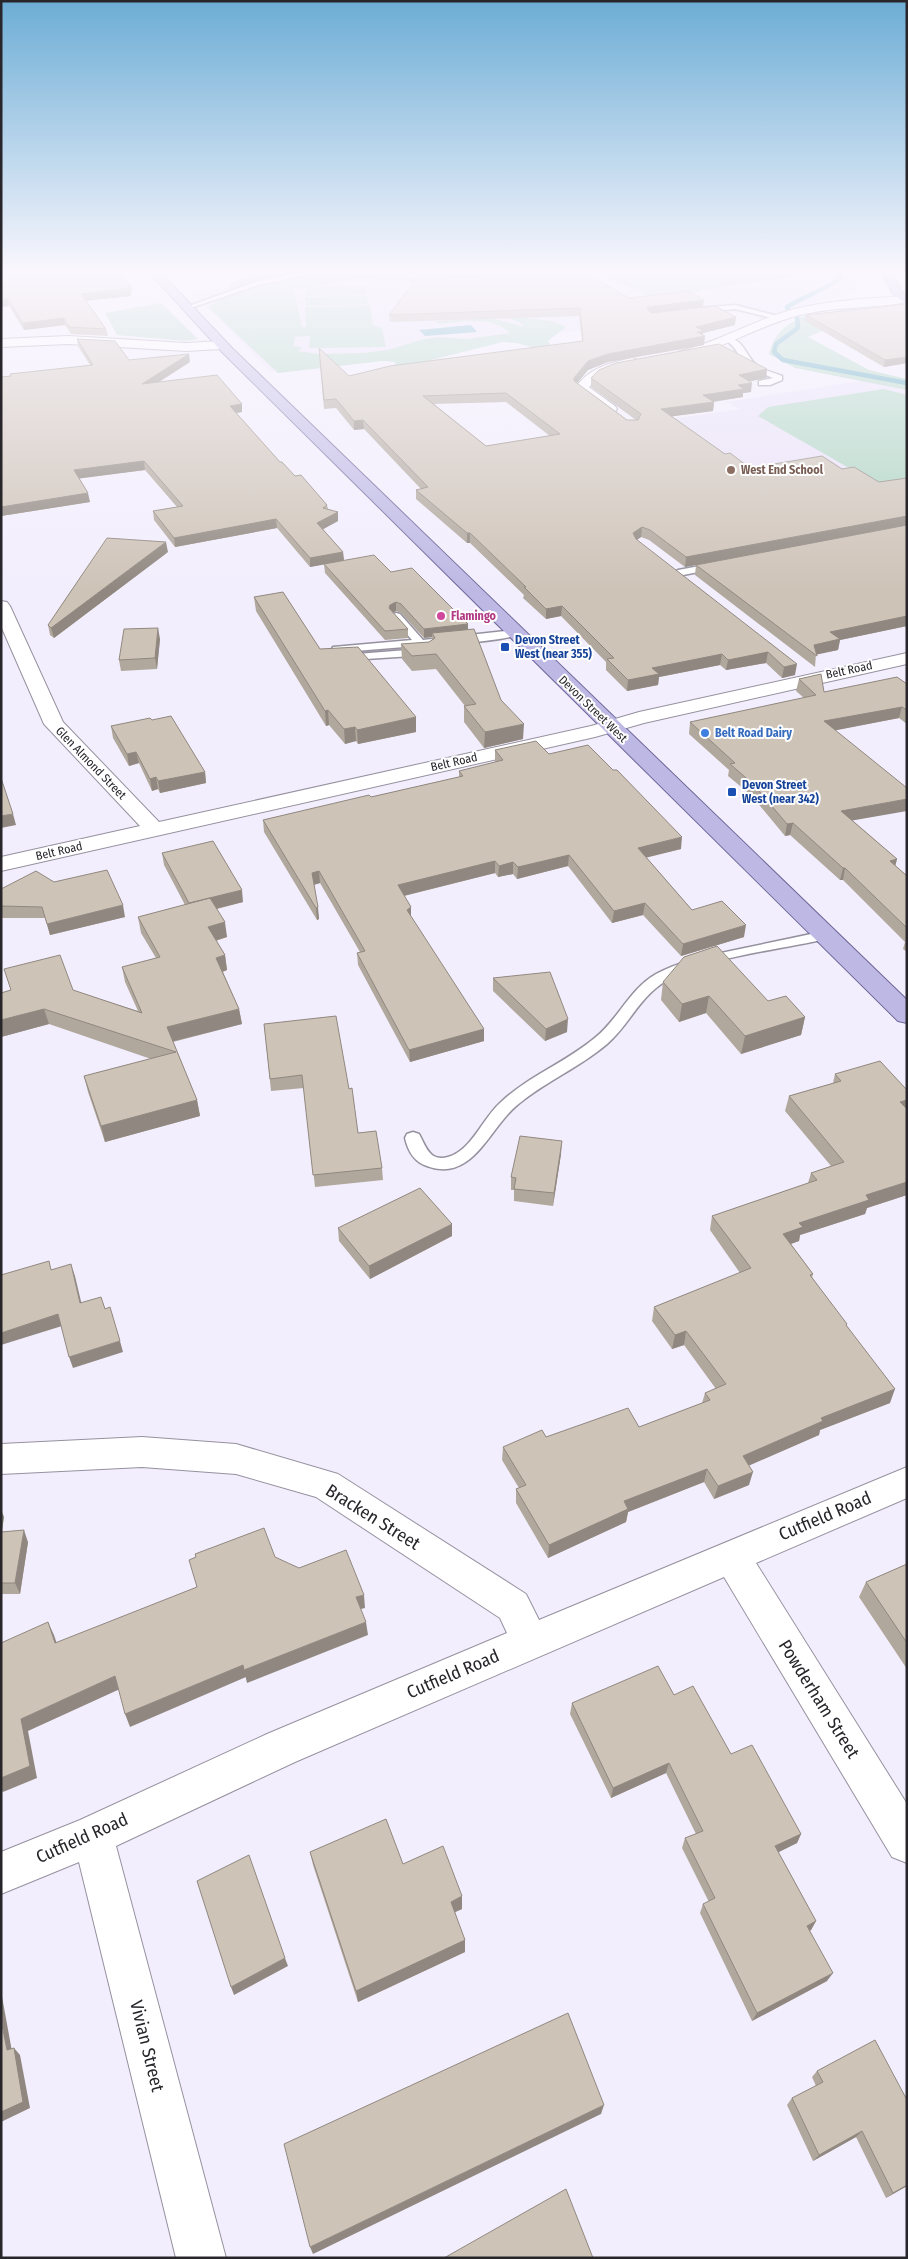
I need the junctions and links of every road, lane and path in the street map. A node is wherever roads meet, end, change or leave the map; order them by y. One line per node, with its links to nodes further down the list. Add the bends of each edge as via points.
1 (255, 378): 12 (main road, Devon Street West)
2 (589, 378): 5 (street, via 581,388)
3 (778, 378): 4 (lane)
4 (762, 383)
5 (623, 418)
6 (664, 562): 8 (street)
7 (723, 564): 8 (lane)
8 (678, 573): 9 (street)
9 (693, 585)
10 (1, 606): 18 (street, Glen Almond Street, via 54,724)
11 (396, 616): 13 (lane)
12 (514, 633): 13 (lane); 17 (main road, Devon Street West)
13 (421, 642): 13 (lane, via 411,643 337,649 339,659 428,652)
14 (906, 658): 16 (street, Belt Road)
15 (798, 666): 16 (street)
16 (813, 678): 17 (street, Belt Road)
17 (610, 726): 18 (street, Belt Road); 20 (main road, Devon Street West)
18 (155, 830): 19 (street, Belt Road)
19 (1, 864)
20 (825, 935): 21 (main road, Devon Street West); 22 (lane, via 702,961 660,978 636,998 616,1026 601,1040 499,1112 473,1148 455,1161 438,1163 426,1159 417,1152)
21 (907, 1015)
22 (413, 1138)
23 (1, 1459): 26 (street, Bracken Street, via 142,1452 236,1459 326,1485 514,1606)
24 (907, 1482): 25 (street, Cutfield Road)
25 (731, 1556): 26 (street, Cutfield Road); 28 (street, Powderham Street)
26 (530, 1641): 27 (street, Cutfield Road, via 281,1748)
27 (93, 1835): 29 (street, Cutfield Road); 30 (street, Vivian Street)
28 (907, 1842)
29 (1, 1873)
30 (201, 2258)

